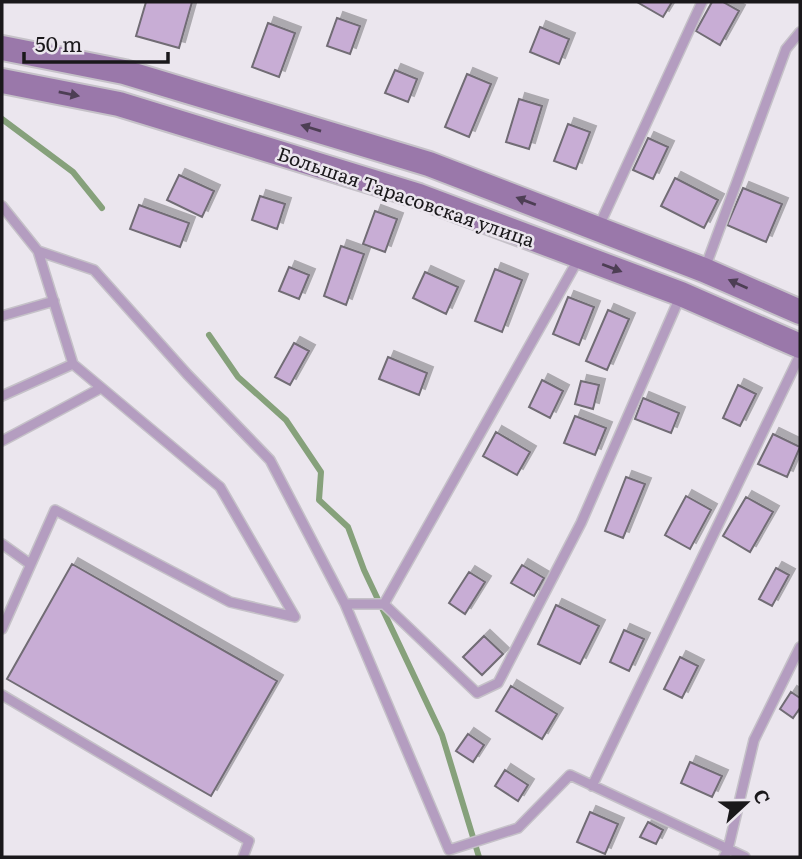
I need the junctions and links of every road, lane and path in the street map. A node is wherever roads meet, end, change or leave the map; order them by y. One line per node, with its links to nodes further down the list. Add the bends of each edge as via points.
1 (702, 2): 6 (lane)
2 (800, 32): 9 (lane, via 786,49)
3 (2, 48): 6 (street, Большая Тарасовская улица, one-way to 3, via 429,164 124,72)
4 (2, 81): 8 (street, Большая Тарасовская улица, one-way to 8, via 119,104 419,196)
5 (2, 206): 7 (lane)
6 (598, 228): 9 (street, Большая Тарасовская улица)
7 (38, 251): 11 (lane); 22 (lane, via 94,270 270,460)
8 (580, 256): 10 (street, Большая Тарасовская улица, one-way to 10); 23 (lane)
9 (704, 270): 12 (street, Большая Тарасовская улица, one-way to 9)
10 (681, 294): 14 (street, Большая Тарасовская улица); 23 (lane, via 581,523 498,683 477,693)
11 (54, 301): 13 (lane); 16 (lane)
12 (800, 312)
13 (2, 316)
14 (800, 346)
15 (800, 355): 27 (lane)
16 (73, 364): 17 (lane); 18 (lane)
17 (101, 388): 19 (lane); 21 (lane, via 219,487 295,617 230,602 55,510)
18 (2, 397)
19 (2, 441)
20 (2, 544): 21 (lane)
21 (30, 565): 24 (lane)
22 (345, 604): 23 (lane); 27 (lane, via 449,850 518,828 570,775)
23 (384, 604)
24 (2, 629)
25 (800, 647): 28 (lane, via 754,740)
26 (2, 695): 29 (lane, via 249,841)
27 (592, 786): 28 (lane)
28 (726, 853): 30 (lane)
29 (243, 857)
30 (745, 857)

